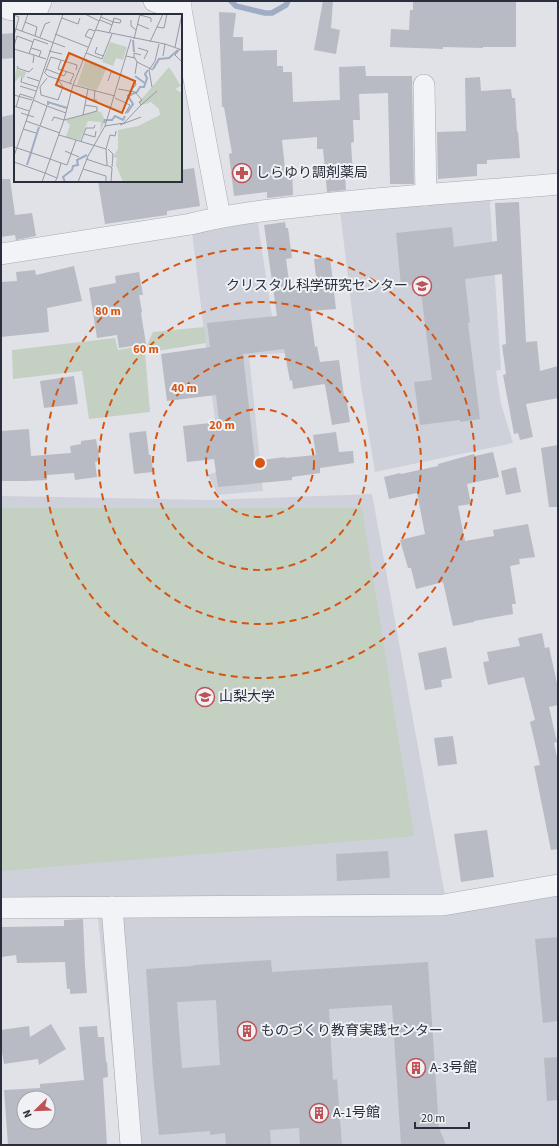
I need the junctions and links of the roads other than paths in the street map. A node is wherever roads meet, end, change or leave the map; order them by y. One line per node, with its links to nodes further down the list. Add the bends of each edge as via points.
1 (41, 1): 4 (street, via 36,13)
2 (154, 1): 3 (street)
3 (181, 6): 8 (street)
4 (8, 10)
5 (424, 85): 7 (street)
6 (558, 184): 7 (street)
7 (426, 195): 8 (street, via 339,202)
8 (220, 217): 9 (street, via 191,224)
9 (1, 254)
10 (558, 886): 11 (street, via 443,905)
11 (112, 907): 12 (street); 13 (street)
12 (1, 908)
13 (131, 1145)

